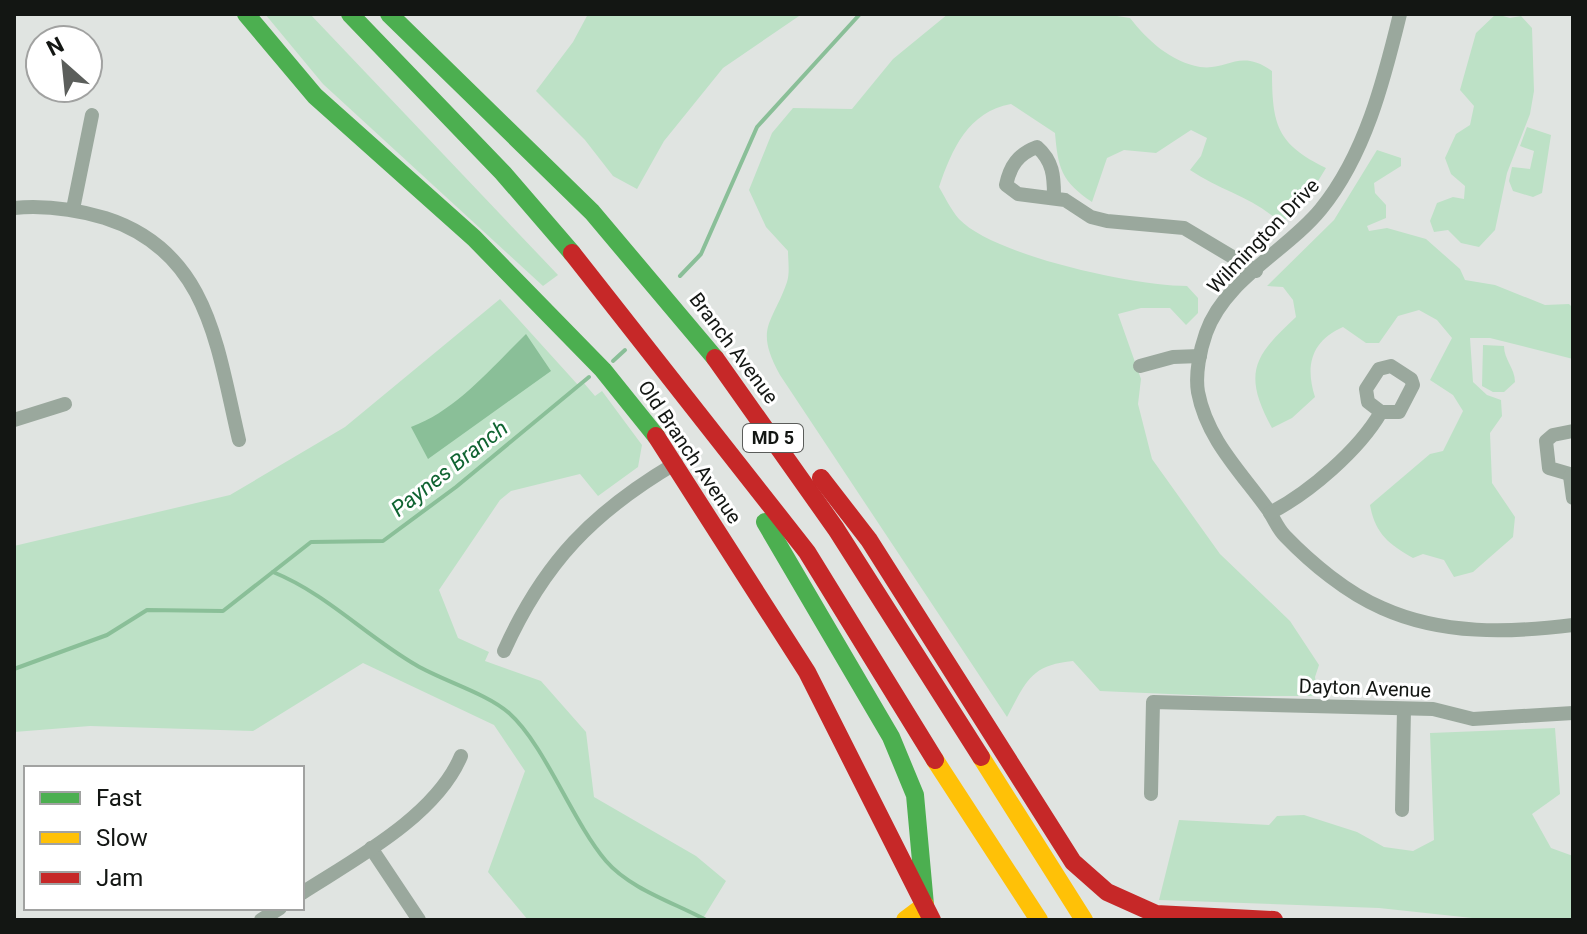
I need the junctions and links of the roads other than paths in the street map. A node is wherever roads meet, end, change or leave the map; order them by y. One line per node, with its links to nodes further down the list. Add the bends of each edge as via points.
1 (246, 14): 19 (main road, Old Branch Avenue, via 315,96 443,209 603,370)
2 (350, 14): 15 (main road, MD 5, via 512,183)
3 (389, 14): 10 (main road, Branch Avenue / MD 5, via 592,212)
4 (1400, 14): 9 (street, Wilmington Drive, via 1348,169 1319,212)
5 (92, 115): 8 (street)
6 (1054, 196): 9 (street, via 1107,221 1184,228)
7 (14, 208): 8 (street)
8 (73, 209): 18 (street, via 142,233 182,269 210,324)
9 (1256, 271): 11 (street, Wilmington Drive, via 1214,316)
10 (672, 302): 33 (main road, Branch Avenue / MD 5, via 836,529); 41 (main road, via 743,378 869,540 1073,862 1107,892 1156,914)
11 (1200, 356): 12 (street); 22 (street, Wilmington Drive, via 1197,389 1208,425)
12 (1140, 366)
13 (65, 404): 16 (street)
14 (1381, 412): 22 (street, via 1334,466)
15 (700, 417): 27 (main road, MD 5, via 807,552); 34 (main road, via 891,737 915,795)
16 (14, 420)
17 (1573, 431): 20 (street, via 1546,441 1549,468)
18 (239, 440)
19 (676, 463): 24 (street, via 615,501 575,538 531,597); 34 (main road, Old Branch Avenue, via 807,672)
20 (1571, 476): 21 (street)
21 (1573, 498)
22 (1270, 513): 23 (street, Wilmington Drive, via 1282,533 1317,564 1368,601 1398,614 1451,628 1490,631)
23 (1573, 625)
24 (504, 651)
25 (1404, 709): 26 (street, Dayton Avenue, via 1433,709 1473,719); 29 (street, Dayton Avenue, via 1153,702); 30 (street)
26 (1573, 713)
27 (924, 741): 37 (main road, via 985,867); 38 (main road, MD 5)
28 (461, 756): 31 (street, via 431,800)
29 (1151, 794)
30 (1402, 810)
31 (371, 848): 32 (street); 35 (street)
32 (304, 892)
33 (1066, 895): 39 (main road, Branch Avenue / MD 5); 40 (main road)
34 (928, 913): 36 (main road)
35 (419, 920)
36 (905, 920)
37 (1018, 920)
38 (1039, 920)
39 (1084, 920)
40 (1091, 920)
41 (1274, 920)

